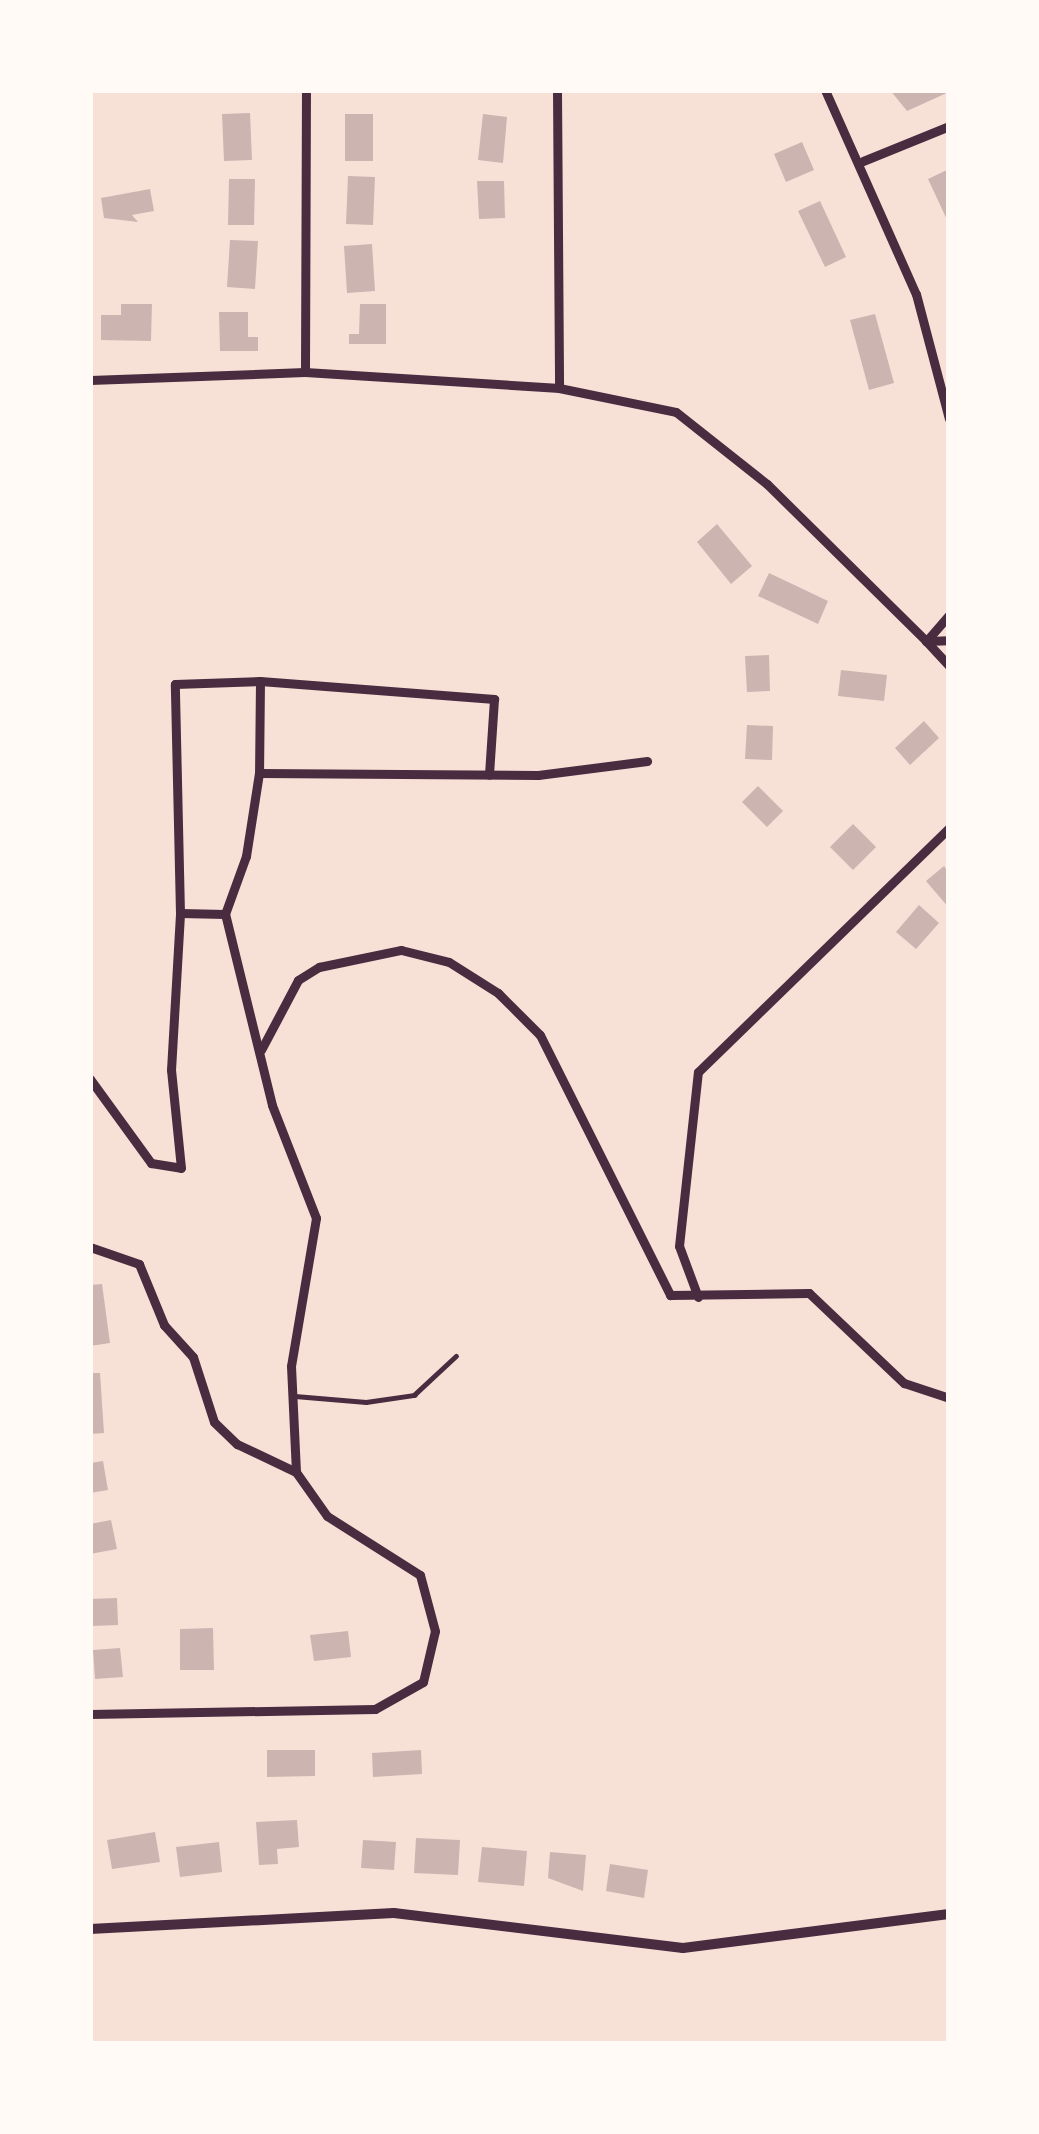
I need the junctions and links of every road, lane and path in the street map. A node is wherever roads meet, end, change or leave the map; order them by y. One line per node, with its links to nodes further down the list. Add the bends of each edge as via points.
1 (306, 90): 6 (street)
2 (557, 90): 8 (street)
3 (825, 90): 5 (street)
4 (949, 126): 5 (street)
5 (862, 161): 9 (street, via 916,294)
6 (305, 372): 7 (street); 8 (street)
7 (90, 380)
8 (559, 388): 12 (street, via 676,412 767,484)
9 (949, 419)
10 (949, 615): 12 (street)
11 (949, 640): 12 (street)
12 (926, 641): 13 (street)
13 (949, 666)
14 (260, 681): 16 (street); 17 (street, via 494,699); 19 (street, via 175,684)
15 (647, 761): 17 (street)
16 (259, 773): 17 (street); 20 (street)
17 (489, 775)
18 (949, 827): 24 (street, via 698,1072 679,1246)
19 (181, 913): 20 (street); 22 (street, via 171,1070 181,1168 151,1163)
20 (225, 914): 21 (street)
21 (261, 1050): 24 (street, via 298,980 335,960 401,950 476,976 540,1035 655,1277 673,1298); 26 (street, via 272,1105 316,1218)
22 (90, 1078)
23 (90, 1246): 28 (street, via 139,1264 164,1325 193,1357 214,1422 238,1444)
24 (698, 1297): 27 (street, via 809,1293 904,1383)
25 (456, 1356): 26 (lane, via 413,1395 366,1402)
26 (289, 1396): 28 (street)
27 (949, 1398)
28 (296, 1472): 29 (street, via 327,1516 391,1552 426,1585 435,1631 427,1676 375,1708)
29 (90, 1714)
30 (949, 1914): 31 (street, via 683,1948 394,1913)
31 (90, 1929)

